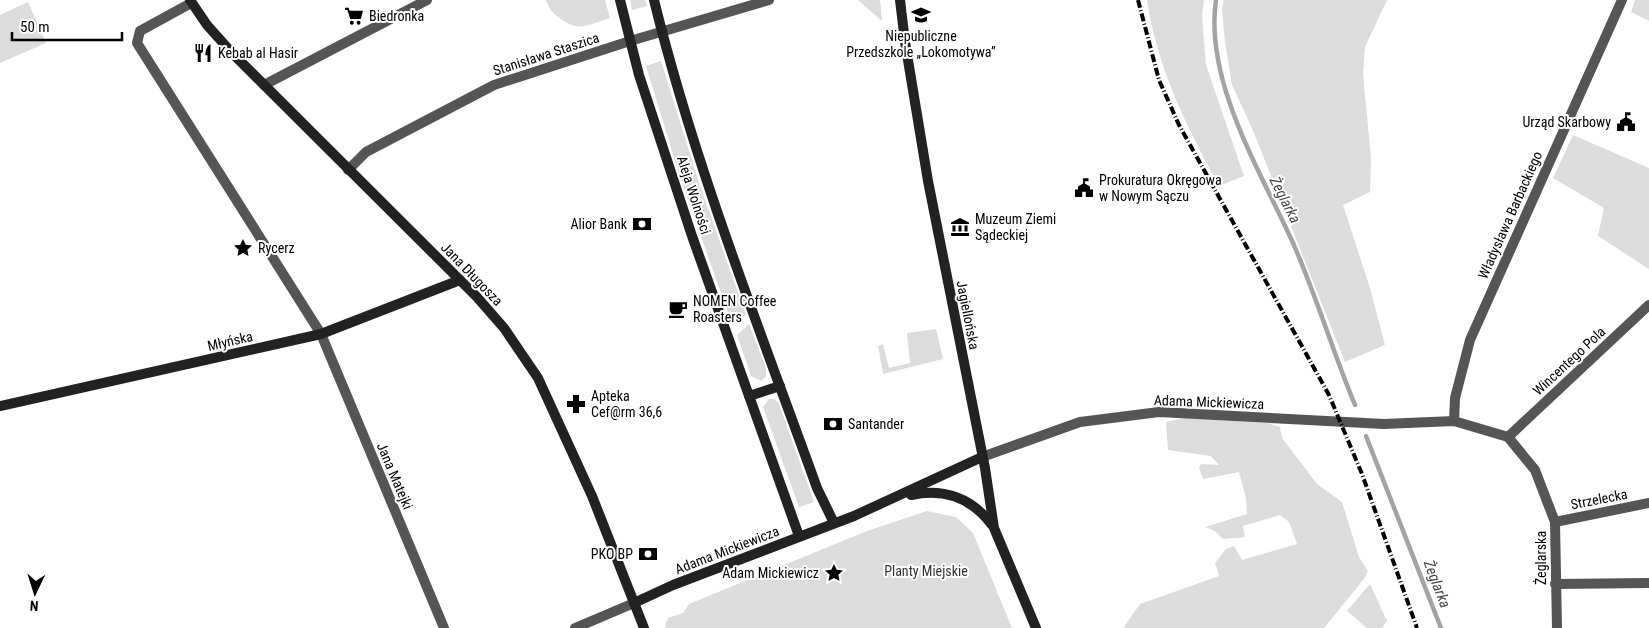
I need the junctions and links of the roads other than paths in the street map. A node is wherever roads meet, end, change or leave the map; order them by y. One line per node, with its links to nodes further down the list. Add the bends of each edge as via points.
1 (427, 0): 10 (street)
2 (620, 0): 9 (street, Aleja Wolności)
3 (654, 0): 8 (street, Aleja Wolności)
4 (769, 0): 8 (street, Stanisława Staszica)
5 (900, 0): 20 (street, Jagiellońska, via 928,181)
6 (1622, 0): 18 (street, Władysława Barbackiego, via 1470,340)
7 (190, 1): 10 (street, Jana Długosza, via 207,25); 14 (street, Jana Matejki, via 140,31 137,43)
8 (662, 32): 9 (street, Stanisława Staszica); 15 (street, Aleja Wolności, via 720,221)
9 (630, 41): 11 (street, Stanisława Staszica, via 494,85 366,152); 16 (street, Aleja Wolności, via 692,236)
10 (264, 86): 11 (street, Jana Długosza)
11 (348, 170): 12 (street, Jana Długosza)
12 (460, 280): 14 (street, Młyńska); 29 (street, Jana Długosza, via 504,328 538,378 592,496)
13 (1649, 305): 19 (street, Wincentego Pola)
14 (321, 334): 17 (street, Młyńska); 30 (street, Jana Matejki)
15 (780, 386): 16 (street); 24 (street, Aleja Wolności, via 817,488)
16 (749, 396): 26 (street, Aleja Wolności)
17 (0, 406)
18 (1454, 421): 19 (street); 20 (street, Adama Mickiewicza, via 1384,424 1159,412 1080,422)
19 (1508, 437): 23 (street, Żeglarska, via 1535,470)
20 (982, 457): 21 (street, Adama Mickiewicza); 25 (street, Jagiellońska)
21 (890, 500): 24 (street, Adama Mickiewicza); 25 (street, Adama Mickiewicza, via 922,493 947,494 976,506)
22 (1649, 503): 23 (street, Strzelecka)
23 (1555, 522): 28 (street, Żeglarska)
24 (834, 523): 26 (street, Adama Mickiewicza)
25 (994, 528): 33 (street, Jagiellońska)
26 (800, 536): 29 (street, Adama Mickiewicza, via 673,585)
27 (1649, 583): 28 (street)
28 (1555, 584): 34 (street, Żeglarska)
29 (634, 604): 31 (street, Adama Mickiewicza); 32 (street, Jana Długosza)
30 (444, 628)
31 (575, 628)
32 (644, 628)
33 (1036, 628)
34 (1558, 628)

